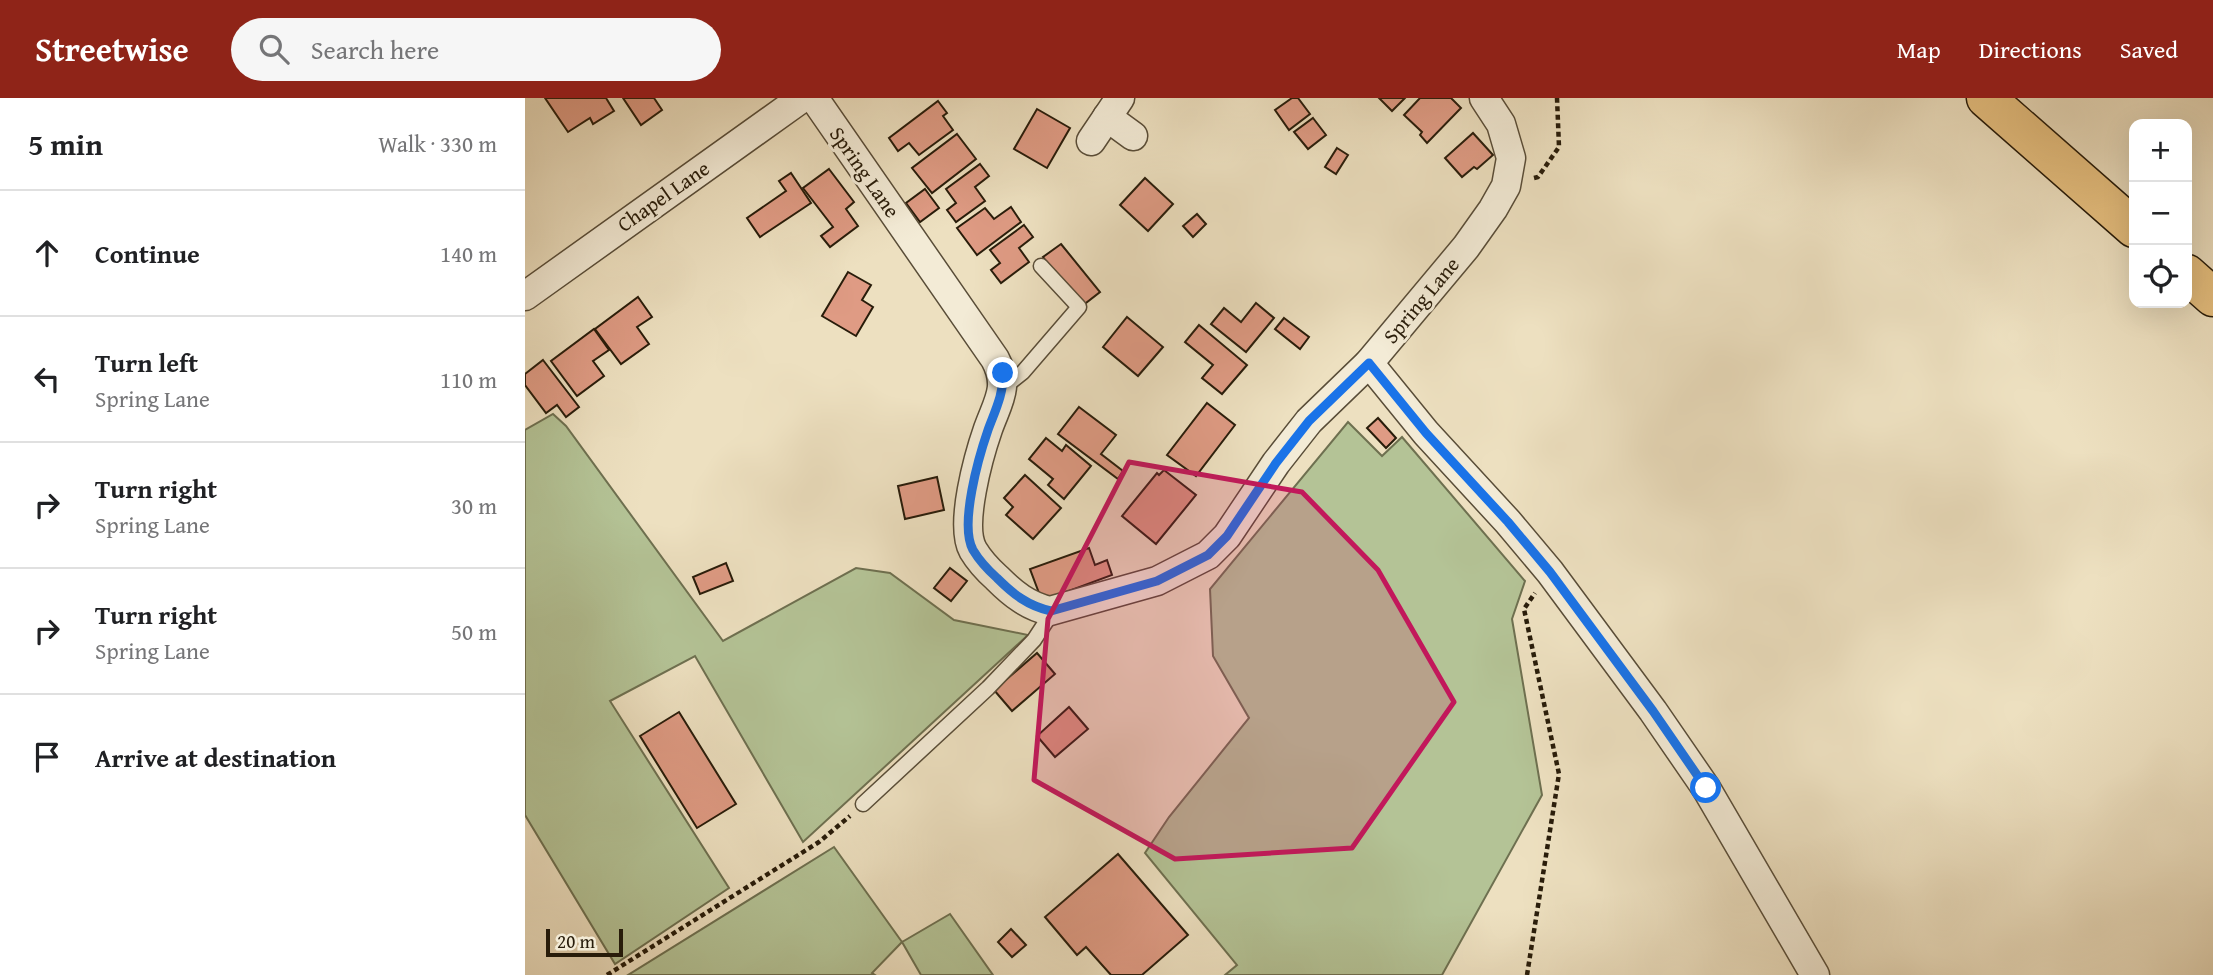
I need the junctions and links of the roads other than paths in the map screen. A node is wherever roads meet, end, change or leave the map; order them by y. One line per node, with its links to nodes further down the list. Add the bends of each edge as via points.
1 (802, 98): 11 (street, Chapel Lane)
2 (814, 98): 14 (street, Spring Lane, via 995,359 1003,373)
3 (1484, 98): 13 (street, Spring Lane, via 1501,124 1511,158 1506,186 1466,247)
4 (1986, 98): 8 (highway)
5 (1113, 108): 6 (street); 7 (street)
6 (1133, 136)
7 (1091, 141)
8 (2129, 224)
9 (1041, 266): 14 (lane, via 1079,307 1023,372)
10 (2192, 278): 12 (highway)
11 (525, 296)
12 (2213, 297)
13 (1369, 363): 15 (street, Spring Lane, via 1309,421 1227,536 1208,555 1157,581); 17 (street, via 1550,572 1646,701 1706,788)
14 (1003, 388): 15 (street, via 972,491 971,548 1011,592 1034,608)
15 (1053, 611): 16 (lane, via 1025,650)
16 (863, 804)
17 (1815, 975)

